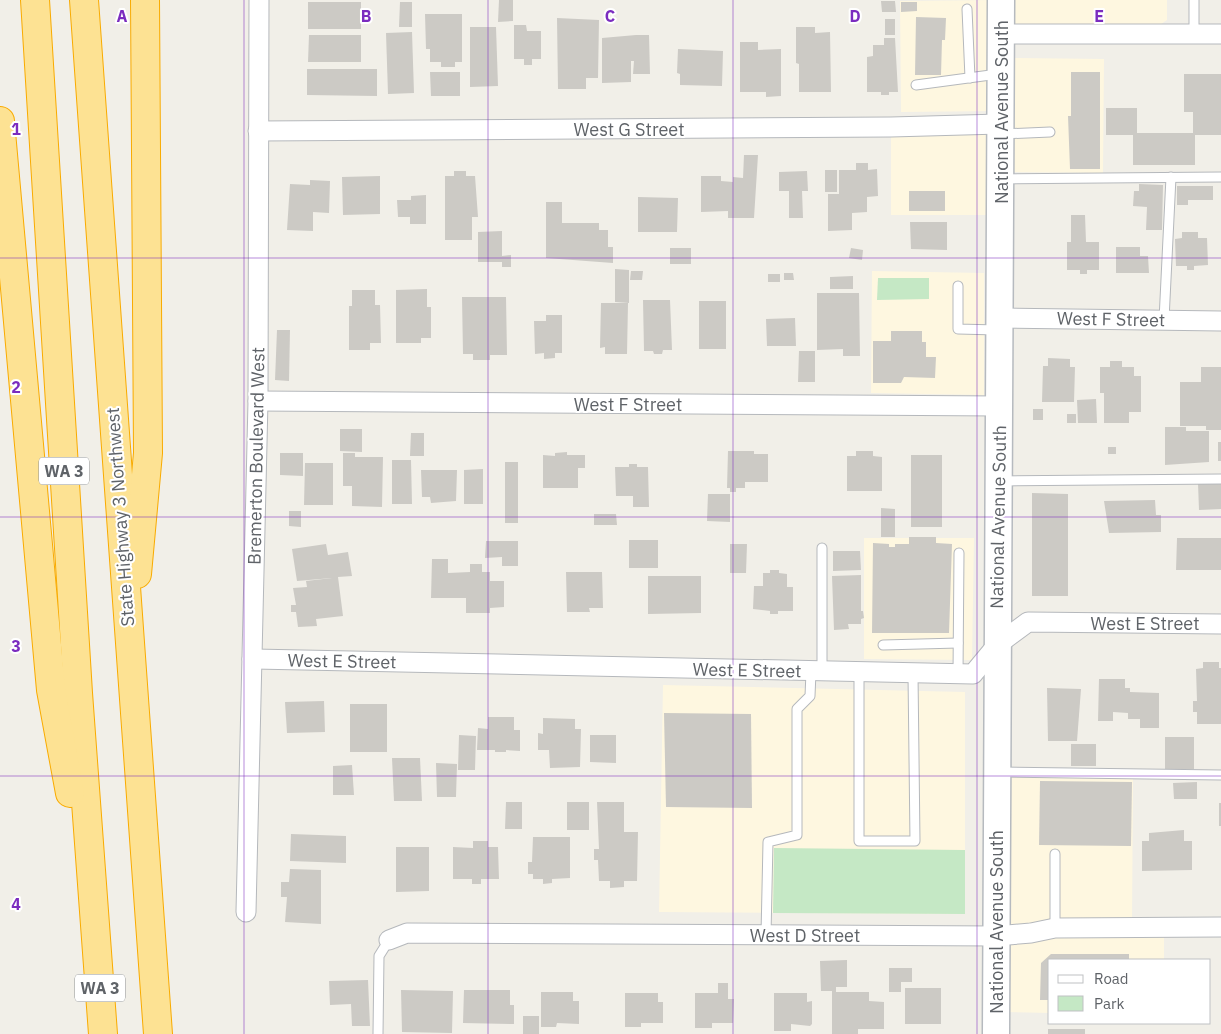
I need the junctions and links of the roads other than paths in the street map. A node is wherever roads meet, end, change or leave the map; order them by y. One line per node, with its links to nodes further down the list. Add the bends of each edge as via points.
1 (35, 0): 50 (highway, WA 3, via 78,694)
2 (84, 0): 35 (highway, State Highway 3 Northwest)
3 (145, 0): 35 (highway, via 148,453)
4 (259, 0): 16 (street, Bremerton Boulevard West)
5 (1001, 0): 8 (main road, National Avenue South)
6 (1194, 0): 9 (lane)
7 (967, 10): 12 (lane)
8 (1001, 34): 9 (street); 11 (main road, National Avenue South)
9 (1194, 34): 10 (street)
10 (1221, 34)
11 (1001, 74): 12 (lane); 15 (main road, National Avenue South)
12 (970, 78): 13 (lane)
13 (916, 85)
14 (0, 121): 50 (highway, via 51,690)
15 (1000, 129): 16 (street, West G Street); 17 (lane); 20 (main road, National Avenue South)
16 (258, 131): 25 (street, Bremerton Boulevard West)
17 (1050, 132)
18 (1171, 177): 19 (lane); 20 (lane); 22 (lane)
19 (1221, 178)
20 (999, 179): 24 (main road, National Avenue South)
21 (958, 286): 24 (lane, via 958,329)
22 (1164, 320): 23 (street, West F Street); 24 (street, West F Street)
23 (1221, 321)
24 (1000, 324): 26 (main road, National Avenue South)
25 (258, 402): 26 (street, West F Street); 36 (street, Bremerton Boulevard West)
26 (999, 406): 28 (main road, National Avenue South)
27 (1221, 479): 28 (lane)
28 (998, 481): 34 (main road, National Avenue South)
29 (822, 548): 37 (lane)
30 (959, 553): 32 (lane)
31 (1221, 624): 34 (street, West E Street, via 1028,622)
32 (958, 643): 33 (lane); 40 (lane)
33 (883, 645)
34 (997, 645): 40 (street, West E Street, via 973,674); 41 (main road, National Avenue South)
35 (129, 655): 52 (highway, State Highway 3 Northwest)
36 (252, 658): 37 (street, West E Street); 44 (street, Bremerton Boulevard West)
37 (817, 672): 38 (street, West E Street); 47 (lane, via 810,696 797,709 797,835 768,842)
38 (859, 673): 39 (street, West E Street); 39 (lane, via 859,840 915,841)
39 (913, 674): 40 (street, West E Street)
40 (958, 674)
41 (997, 772): 42 (lane); 48 (main road, National Avenue South)
42 (1221, 775)
43 (1055, 854): 46 (lane)
44 (246, 912)
45 (1221, 927): 46 (street, West D Street)
46 (1055, 928): 48 (street, West D Street)
47 (766, 935): 48 (street, West D Street); 49 (street, West D Street, via 407,933)
48 (996, 936): 54 (main road, National Avenue South)
49 (389, 940): 53 (lane, via 378,956)
50 (97, 942): 51 (highway, WA 3)
51 (103, 1034)
52 (158, 1034)
53 (378, 1034)
54 (996, 1034)

